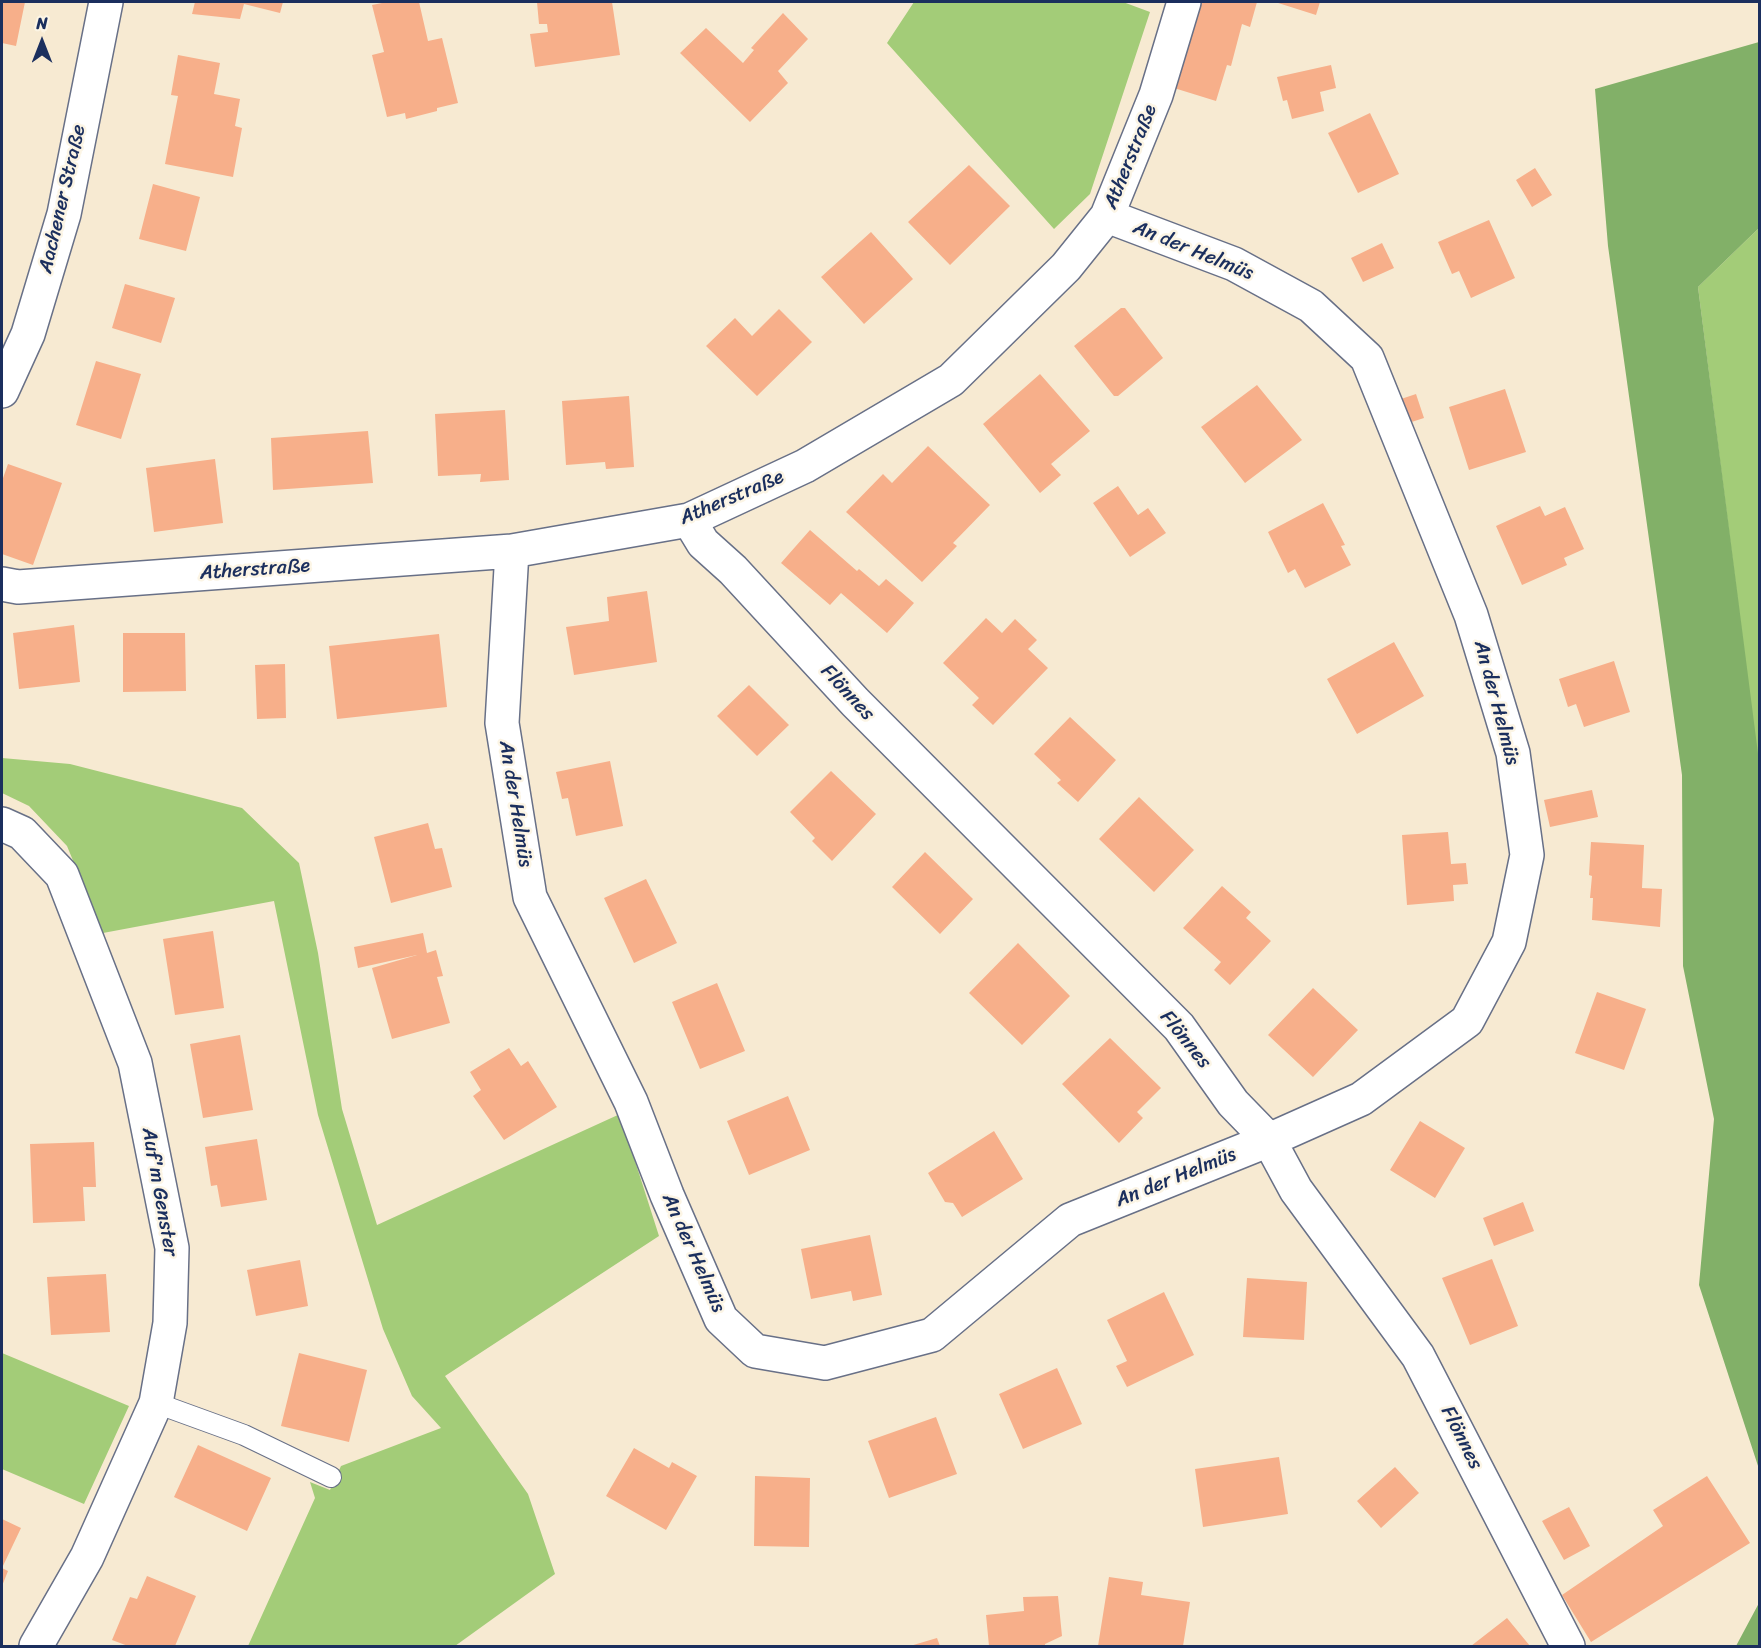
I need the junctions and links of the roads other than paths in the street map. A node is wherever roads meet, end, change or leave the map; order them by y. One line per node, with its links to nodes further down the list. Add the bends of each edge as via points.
1 (106, 2): 4 (street, Aachener Straße, via 64,214 28,334)
2 (1184, 2): 3 (street, Atherstraße, via 1156,95)
3 (1107, 216): 5 (street, Atherstraße, via 1066,267 951,380 805,466); 9 (street, An der Helmüs, via 1234,264 1273,285 1311,306 1367,358 1471,615 1513,753 1527,855 1509,942 1467,1021 1360,1099)
4 (2, 391)
5 (689, 520): 6 (street, Atherstraße); 9 (street, Flönnes, via 703,543 733,570 855,702 1179,1027 1233,1103)
6 (512, 551): 7 (street, Atherstraße, via 18,587); 9 (street, An der Helmüs, via 502,723 530,897 631,1102 721,1319 755,1351 825,1363 932,1335 1070,1220)
7 (2, 584)
8 (2, 824): 10 (street, Auf'm Genster, via 22,833 62,875 135,1063 172,1248 170,1323)
9 (1269, 1140): 13 (street, Flönnes, via 1296,1190 1418,1356)
10 (156, 1403): 11 (lane, via 244,1435); 12 (street, Auf'm Genster, via 87,1557)
11 (331, 1477)
12 (36, 1647)
13 (1568, 1647)

